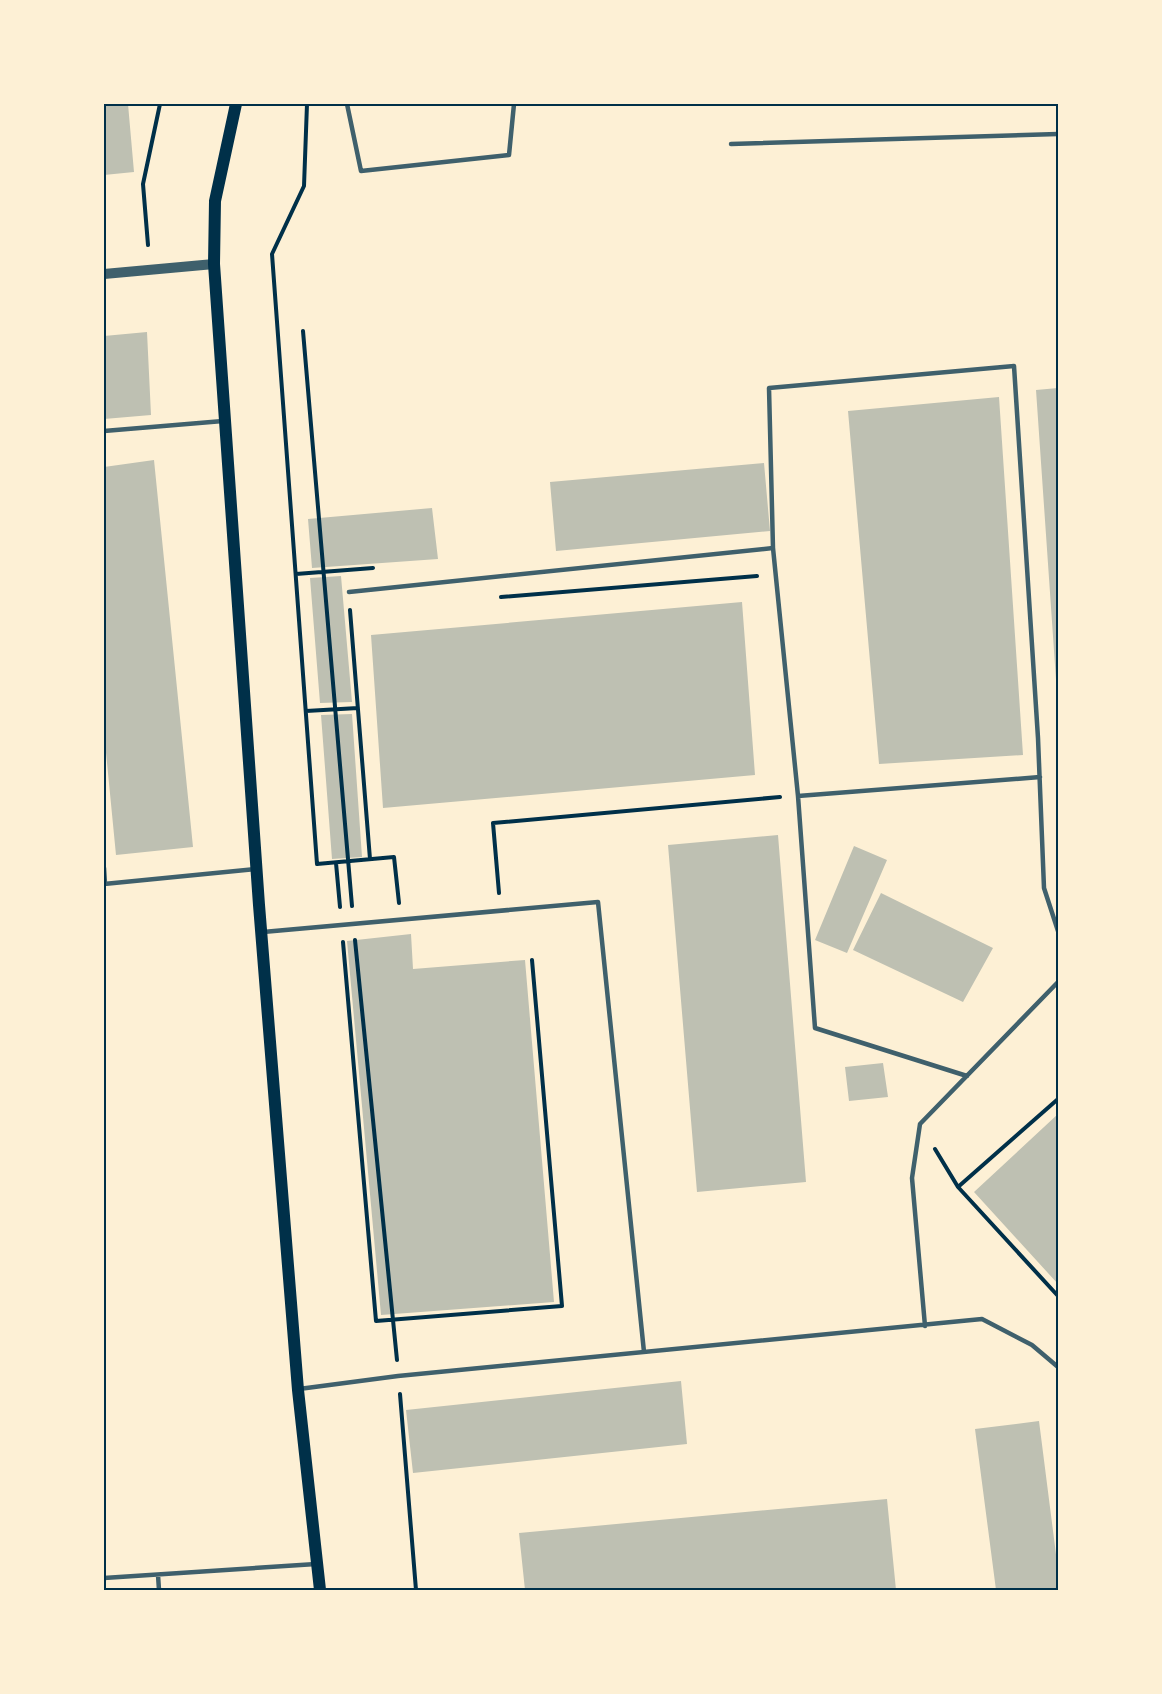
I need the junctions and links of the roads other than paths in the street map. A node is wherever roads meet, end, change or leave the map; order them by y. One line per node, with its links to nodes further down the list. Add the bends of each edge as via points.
1 (236, 104): 6 (main road, via 215,201)
2 (347, 104): 3 (lane, via 361,171 510,155)
3 (514, 104)
4 (1059, 134): 5 (lane)
5 (731, 144)
6 (214, 264): 7 (street); 8 (main road)
7 (104, 274)
8 (225, 421): 9 (lane); 15 (main road)
9 (104, 431)
10 (773, 548): 11 (lane); 12 (lane, via 769,388 1014,366); 13 (lane)
11 (349, 592)
12 (1040, 777): 13 (lane); 17 (lane, via 1044,888)
13 (798, 795): 20 (lane, via 815,1028)
14 (104, 868): 16 (lane)
15 (256, 869): 16 (lane); 18 (main road)
16 (104, 884)
17 (1059, 931)
18 (261, 932): 22 (lane, via 598,902); 24 (main road)
19 (1059, 982): 20 (lane)
20 (967, 1076): 21 (lane, via 920,1124 912,1178)
21 (925, 1326): 22 (lane); 23 (lane, via 982,1319 1032,1345)
22 (644, 1352): 24 (lane)
23 (1059, 1367)
24 (298, 1390): 25 (main road)
25 (318, 1564): 26 (lane); 29 (main road)
26 (158, 1575): 27 (lane); 28 (lane)
27 (104, 1578)
28 (159, 1590)
29 (320, 1590)

